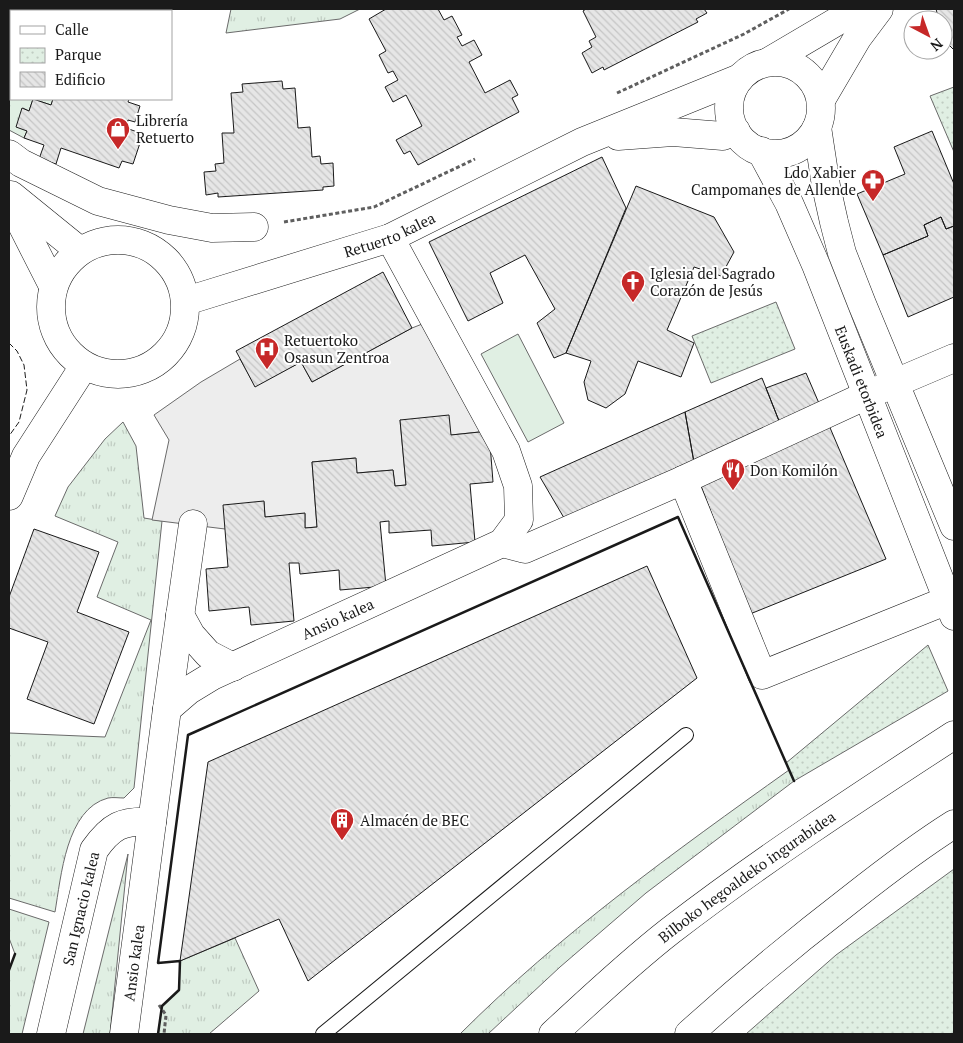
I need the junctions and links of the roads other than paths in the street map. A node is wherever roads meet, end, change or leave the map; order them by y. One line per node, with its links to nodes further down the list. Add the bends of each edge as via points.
1 (858, 9): 3 (main road)
2 (879, 9): 5 (main road, via 858,37)
3 (768, 62): 4 (main road, via 750,69); 5 (main road, via 783,62 808,75)
4 (740, 78): 7 (main road, via 730,104 731,121); 8 (main road)
5 (821, 100): 6 (main road)
6 (817, 127): 9 (main road, via 799,147 774,154); 20 (main road, Euskadi etorbidea, via 842,253)
7 (736, 131): 8 (main road, via 722,136 673,132 629,134); 9 (main road, via 742,140)
8 (582, 142): 14 (main road, Retuerto kalea)
9 (761, 151): 21 (main road, Euskadi etorbidea, via 789,203)
10 (9, 154): 13 (main road, via 98,201 212,228)
11 (9, 193): 15 (main road)
12 (13, 216): 16 (main road)
13 (254, 227)
14 (390, 238): 17 (main road, Retuerto kalea); 26 (main road, Ansio kalea, via 506,451 518,486 519,520)
15 (80, 251): 16 (main road, via 63,267); 17 (main road, via 105,240 127,239 149,246 166,259 180,278)
16 (53, 286): 19 (main road, via 51,319 64,348)
17 (186, 301): 19 (main road, via 183,325 173,347 155,364 133,373 106,374)
18 (954, 358): 20 (main road)
19 (84, 366): 23 (main road, via 26,456)
20 (895, 383): 21 (main road); 25 (main road, Euskadi etorbidea)
21 (867, 395): 22 (main road); 27 (main road, Euskadi etorbidea)
22 (683, 480): 26 (main road, via 525,549); 27 (main road, via 762,674)
23 (9, 496)
24 (193, 524): 28 (main road)
25 (954, 526)
26 (502, 543): 29 (main road, Ansio kalea)
27 (951, 608)
28 (180, 614): 29 (main road, via 191,636 208,654); 30 (main road)
29 (233, 667): 30 (main road, Ansio kalea, via 188,690)
30 (167, 709): 33 (main road, Ansio kalea)
31 (686, 735): 37 (lane)
32 (954, 735): 38 (main road, Bilboko hegoaldeko ingurabidea, via 769,857 668,932)
33 (152, 822): 35 (main road, San Ignacio kalea, via 134,821 116,827 94,850); 36 (main road, Ansio kalea)
34 (954, 824): 39 (main road, via 808,932)
35 (51, 1034)
36 (124, 1034)
37 (323, 1034)
38 (553, 1034)
39 (688, 1034)

